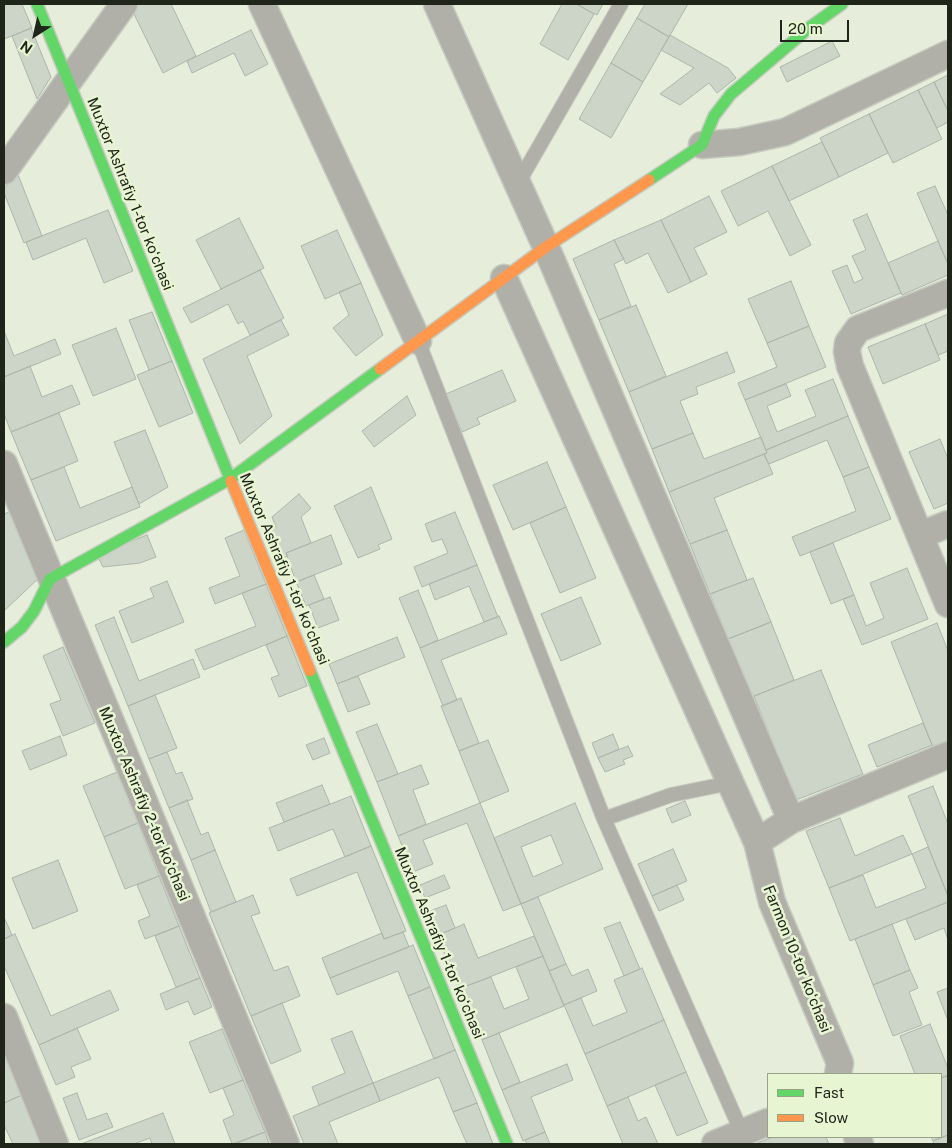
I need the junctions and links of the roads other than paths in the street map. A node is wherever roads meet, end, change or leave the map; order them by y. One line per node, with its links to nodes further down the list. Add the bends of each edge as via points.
1 (37, 4): 8 (street, Muxtor Ashrafiy 1-tor koʻchasi)
2 (124, 4): 8 (street)
3 (262, 4): 15 (street)
4 (437, 4): 11 (street)
5 (621, 4): 11 (lane)
6 (842, 4): 9 (street, via 730,94 714,116)
7 (948, 54): 9 (street, via 785,132 739,142)
8 (68, 82): 10 (street); 17 (street, Muxtor Ashrafiy 1-tor koʻchasi)
9 (702, 145): 12 (street)
10 (4, 171)
11 (517, 185): 12 (street)
12 (546, 247): 13 (street); 26 (street)
13 (504, 278): 15 (street); 24 (street, Farmon 10-tor koʻchasi)
14 (948, 293): 19 (street, via 858,329 848,342 850,366)
15 (418, 341): 17 (street); 25 (lane)
16 (4, 464): 20 (street, Muxtor Ashrafiy 2-tor koʻchasi)
17 (230, 479): 20 (street); 34 (street, Muxtor Ashrafiy 1-tor koʻchasi)
18 (948, 524): 19 (street)
19 (920, 535): 21 (street)
20 (50, 579): 22 (street, via 26,622); 33 (street, Muxtor Ashrafiy 2-tor koʻchasi)
21 (948, 604)
22 (4, 642)
23 (948, 755): 26 (street)
24 (730, 782): 25 (lane, via 671,796); 27 (street, Farmon 10-tor koʻchasi)
25 (604, 819): 31 (lane)
26 (792, 820): 27 (street)
27 (757, 842): 29 (street, Farmon 10-tor koʻchasi, via 772,902 840,1063)
28 (4, 1017): 32 (street)
29 (838, 1073)
30 (767, 1122): 31 (street)
31 (727, 1140)
32 (55, 1144)
33 (286, 1144)
34 (507, 1144)

